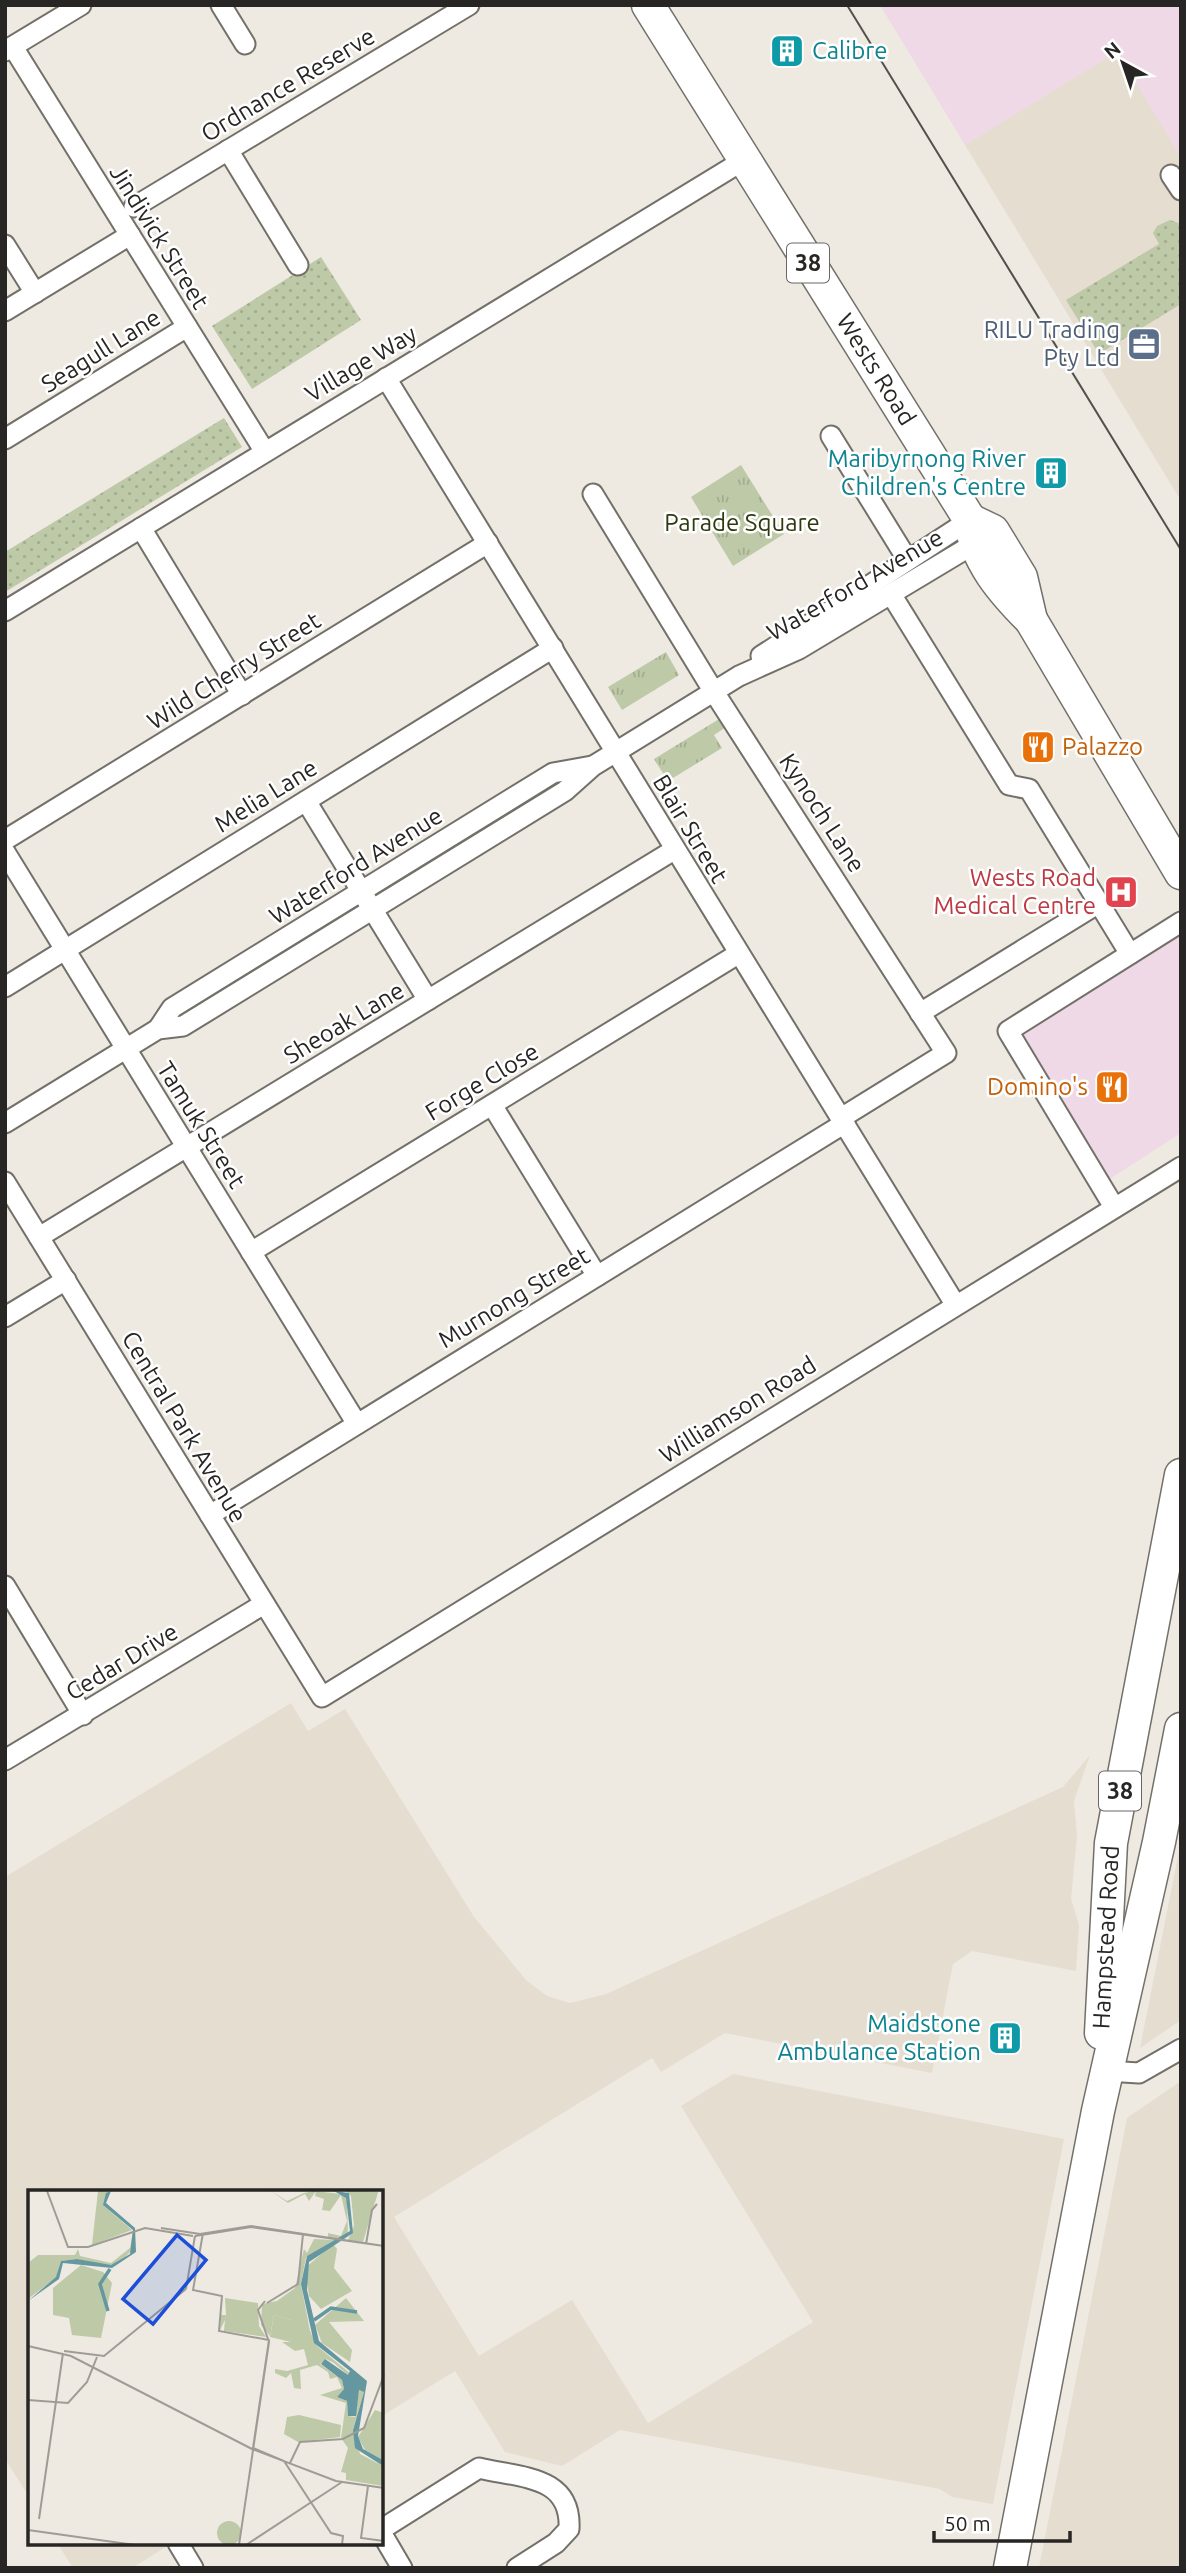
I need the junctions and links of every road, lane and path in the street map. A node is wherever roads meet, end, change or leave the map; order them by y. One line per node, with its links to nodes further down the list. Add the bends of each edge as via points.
1 (81, 5): 6 (street)
2 (221, 5): 5 (street)
3 (468, 5): 7 (street, Ordnance Reserve)
4 (648, 5): 8 (main road, Wests Road / 38)
5 (245, 44)
6 (9, 49): 10 (street, Jindivick Street)
7 (228, 150): 9 (street, Ordnance Reserve); 12 (street)
8 (744, 160): 16 (street, Village Way); 22 (main road, Wests Road / 38)
9 (134, 207)
10 (130, 235): 13 (street); 15 (street, Jindivick Street)
11 (5, 245): 13 (street)
12 (298, 265)
13 (35, 293): 14 (street)
14 (5, 311)
15 (187, 327): 18 (street, Seagull Lane); 19 (street, Jindivick Street)
16 (386, 378): 19 (street, Village Way); 23 (street, Blair Street)
17 (831, 436): 24 (street)
18 (5, 439)
19 (265, 452): 21 (street, Village Way)
20 (593, 494): 29 (street, Kynoch Lane)
21 (141, 528): 26 (street, Village Way); 30 (street)
22 (979, 532): 24 (street, Waterford Avenue); 25 (street, Waterford Avenue); 37 (main road, Wests Road / 38, via 1001,589 1031,620)
23 (488, 543): 27 (street, Blair Street); 30 (street, Wild Cherry Street)
24 (907, 559): 28 (street, Waterford Avenue, via 759,657)
25 (891, 594): 28 (street, Waterford Avenue, via 799,649); 39 (street, via 1009,785 1029,789)
26 (5, 611)
27 (553, 648): 31 (street, Blair Street); 33 (street, Melia Lane)
28 (739, 676): 29 (street, Waterford Avenue)
29 (714, 692): 31 (street, Waterford Avenue); 47 (street, Kynoch Lane)
30 (242, 695): 34 (street, Wild Cherry Street)
31 (616, 754): 32 (street, Waterford Avenue); 35 (street, Blair Street)
32 (593, 766): 38 (street, Waterford Avenue, via 554,773); 40 (street, Waterford Avenue, via 565,791)
33 (306, 801): 38 (street); 42 (street, Melia Lane)
34 (5, 840)
35 (674, 850): 43 (street, Blair Street); 46 (street, Sheoak Lane)
36 (5, 852): 42 (street, Tamuk Street)
37 (1181, 873)
38 (362, 891): 40 (street); 48 (street, Waterford Avenue, via 172,1008)
39 (1099, 903): 44 (street); 47 (street)
40 (373, 910): 46 (street); 48 (street, Waterford Avenue, via 183,1026)
41 (1181, 922): 44 (street)
42 (64, 949): 45 (street, Melia Lane); 49 (street, Tamuk Street)
43 (738, 954): 50 (street, Forge Close); 51 (street, Blair Street)
44 (1130, 954): 56 (street, via 1008,1031)
45 (5, 987)
46 (428, 1000): 53 (street, Sheoak Lane)
47 (920, 1013): 51 (street, Kynoch Lane, via 946,1053)
48 (158, 1029): 49 (street, Waterford Avenue)
49 (125, 1049): 52 (street, Waterford Avenue); 53 (street, Tamuk Street)
50 (492, 1105): 58 (street, Forge Close); 59 (street)
51 (843, 1121): 59 (street, Murnong Street); 61 (street, Blair Street)
52 (5, 1123)
53 (186, 1147): 57 (street, Sheoak Lane); 58 (street, Tamuk Street)
54 (1181, 1167): 56 (street, Williamson Road)
55 (5, 1182): 57 (street, Central Park Avenue)
56 (1114, 1207): 61 (street, Williamson Road)
57 (39, 1237): 60 (street, Central Park Avenue)
58 (251, 1252): 63 (street, Tamuk Street)
59 (597, 1276): 63 (street, Murnong Street)
60 (66, 1280): 62 (street); 65 (street, Central Park Avenue)
61 (955, 1304): 68 (street, Williamson Road)
62 (5, 1317)
63 (357, 1423): 65 (street, Murnong Street)
64 (1181, 1475): 74 (main road, Hampstead Road / 38, via 1111,1845)
65 (209, 1515): 67 (street, Central Park Avenue)
66 (5, 1586): 69 (street)
67 (264, 1604): 68 (street, Central Park Avenue); 69 (street, Cedar Drive)
68 (321, 1697)
69 (83, 1715): 71 (street, Cedar Drive)
70 (1181, 1729): 73 (main road, Hampstead Road / 38)
71 (5, 1760)
72 (1181, 2049): 73 (street, via 1139,2073)
73 (1107, 2071): 74 (main road, Hampstead Road / 38)
74 (1098, 2111): 81 (main road, Hampstead Road / 38)
75 (383, 2531): 80 (street, via 479,2468 550,2484 565,2498 569,2529)
76 (383, 2534): 79 (street)
77 (179, 2545): 78 (street)
78 (193, 2568)
79 (402, 2568)
80 (517, 2568)
81 (1010, 2568)

